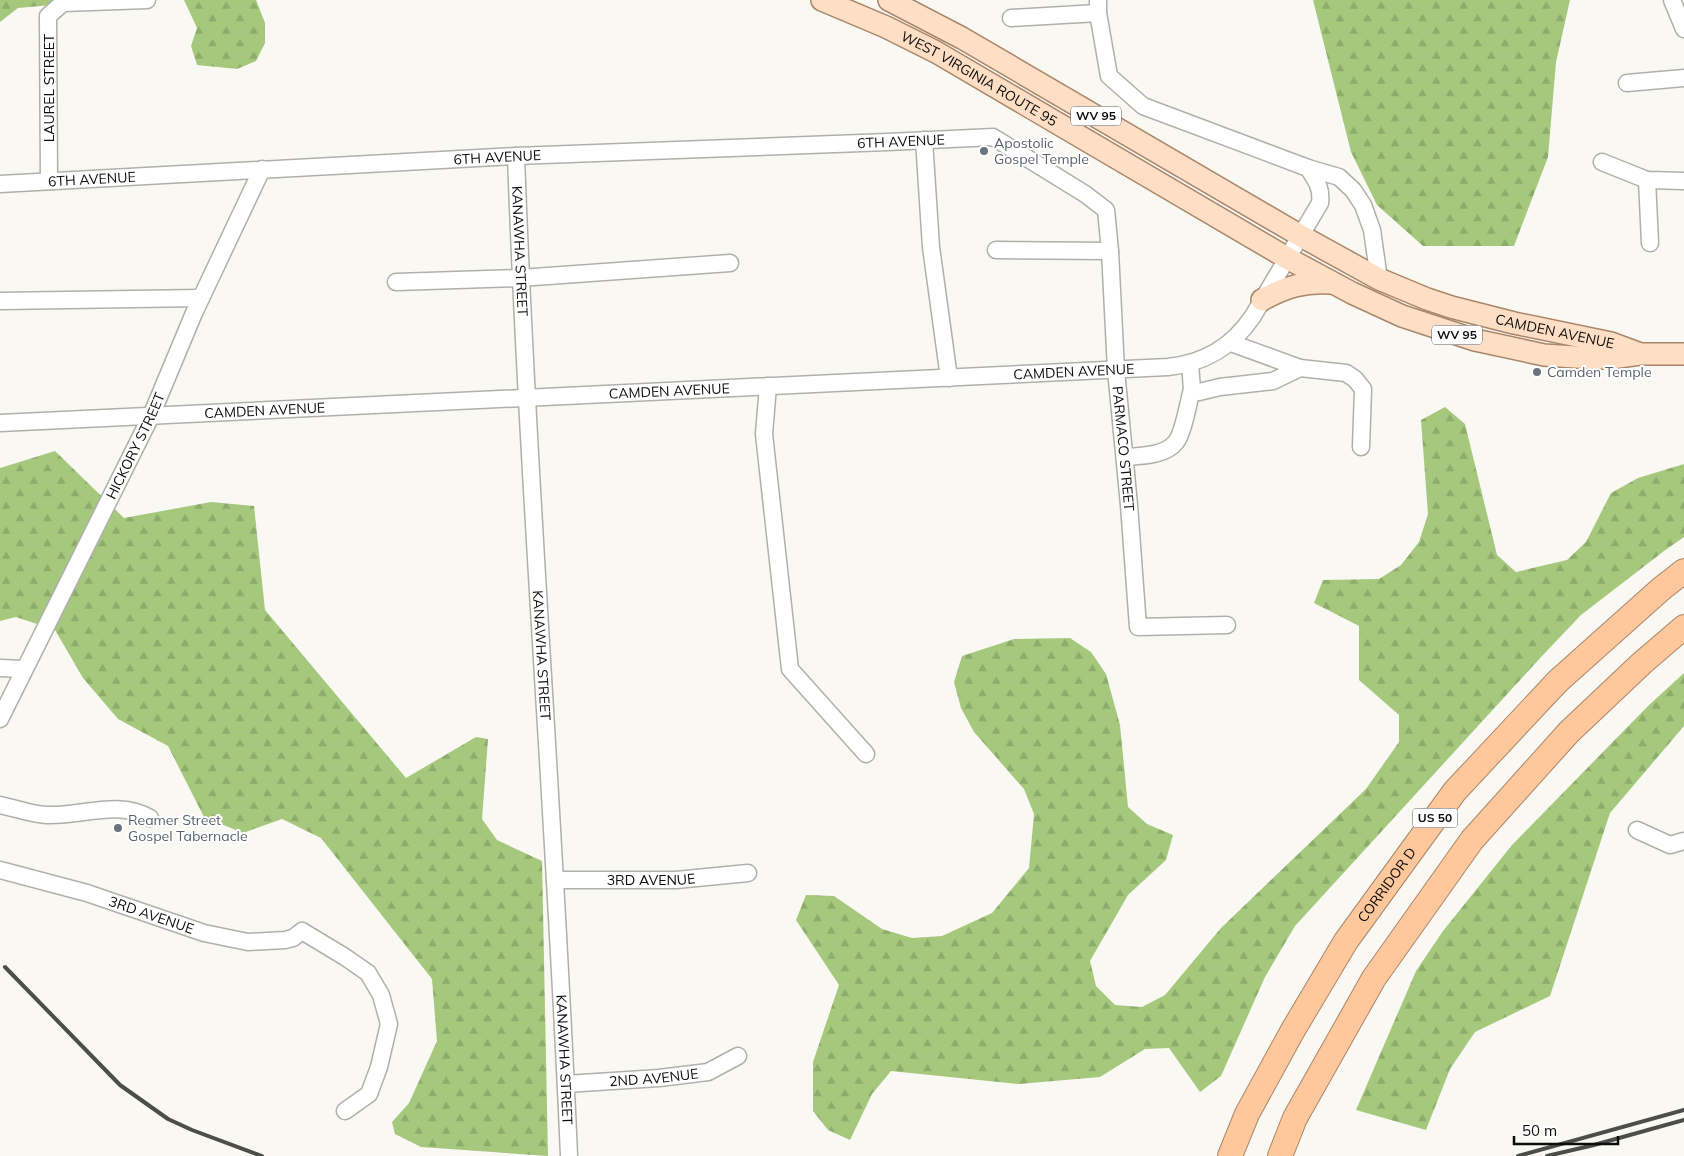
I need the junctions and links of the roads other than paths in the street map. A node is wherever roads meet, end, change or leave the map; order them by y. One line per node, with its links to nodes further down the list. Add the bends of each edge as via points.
1 (148, 0): 16 (street, LAUREL STREET, via 63,3 48,16)
2 (822, 0): 24 (main road, WEST VIRGINIA ROUTE 95 / WV 95, via 936,52)
3 (889, 0): 20 (main road, WEST VIRGINIA ROUTE 95 / WV 95, via 962,38)
4 (1672, 0): 7 (street)
5 (1098, 7): 6 (street); 13 (street, via 1109,76 1143,106)
6 (1011, 18)
7 (1684, 29)
8 (1684, 78): 9 (street)
9 (1627, 83)
10 (924, 140): 11 (street, 6TH AVENUE); 19 (street, 6TH AVENUE, via 993,137); 39 (street, via 931,247)
11 (516, 156): 14 (street, 6TH AVENUE); 26 (street, KANAWHA STREET)
12 (1602, 162): 15 (street)
13 (1308, 168): 20 (street, via 1322,193 1320,203); 27 (street, via 1339,176 1363,205 1372,230)
14 (262, 169): 16 (street, 6TH AVENUE); 30 (street, HICKORY STREET)
15 (1647, 180): 17 (street); 21 (street)
16 (49, 181): 18 (street, 6TH AVENUE)
17 (1684, 181)
18 (0, 184)
19 (1106, 210): 23 (street, PARMACO STREET)
20 (1301, 236): 24 (street, CAMDEN AVENUE); 27 (main road, CAMDEN AVENUE / WV 95)
21 (1650, 244)
22 (996, 250): 23 (street)
23 (1110, 250): 38 (street, PARMACO STREET)
24 (1287, 258): 29 (main road, CAMDEN AVENUE / WV 95); 31 (street, CAMDEN AVENUE)
25 (730, 263): 26 (street)
26 (520, 278): 28 (street); 42 (street, KANAWHA STREET)
27 (1379, 279): 34 (main road, CAMDEN AVENUE / WV 95, via 1451,307 1611,343)
28 (396, 282)
29 (1334, 284): 31 (main road, via 1306,283 1288,287); 34 (main road, CAMDEN AVENUE / WV 95, via 1402,316 1497,346 1568,358)
30 (201, 298): 32 (street); 43 (street, HICKORY STREET)
31 (1262, 300): 33 (street, CAMDEN AVENUE, via 1246,327)
32 (0, 301)
33 (1231, 343): 36 (street, CAMDEN AVENUE); 37 (street)
34 (1640, 354): 35 (main road, CAMDEN AVENUE / WV 95)
35 (1684, 354)
36 (1190, 364): 38 (street, CAMDEN AVENUE); 41 (street)
37 (1300, 368): 41 (street, via 1273,381 1198,392); 45 (street, via 1346,373 1363,389)
38 (1116, 370): 39 (street, CAMDEN AVENUE); 46 (street, PARMACO STREET)
39 (948, 378): 40 (street, CAMDEN AVENUE)
40 (768, 386): 42 (street, CAMDEN AVENUE); 53 (street, via 764,434 790,669)
41 (1192, 389): 46 (street, via 1176,442 1153,454)
42 (527, 398): 43 (street, CAMDEN AVENUE); 60 (street, KANAWHA STREET)
43 (150, 416): 44 (street, CAMDEN AVENUE); 51 (street, HICKORY STREET)
44 (0, 422)
45 (1361, 447)
46 (1125, 457): 48 (street, PARMACO STREET, via 1138,626)
47 (1684, 572): 65 (highway, CORRIDOR D / US 50, via 1558,681 1455,791 1346,941 1247,1114)
48 (1228, 626)
49 (1684, 627): 66 (highway, US 50, via 1569,732 1472,840 1374,978 1295,1118)
50 (0, 668): 51 (street)
51 (24, 669): 52 (street, HICKORY STREET)
52 (0, 719)
53 (866, 754)
54 (0, 805): 55 (street, via 46,815 107,809 138,811)
55 (150, 818)
56 (1637, 830): 57 (street, via 1670,845)
57 (1684, 841)
58 (0, 870): 63 (street, 3RD AVENUE, via 87,893 204,932 248,942 285,940 302,932 368,973 380,995 389,1024 369,1094)
59 (748, 873): 60 (street, 3RD AVENUE, via 676,880)
60 (555, 880): 62 (street, KANAWHA STREET)
61 (738, 1056): 62 (street, 2ND AVENUE, via 708,1072)
62 (566, 1084): 64 (street, KANAWHA STREET)
63 (345, 1111)
64 (569, 1156)
65 (1230, 1156)
66 (1280, 1156)

